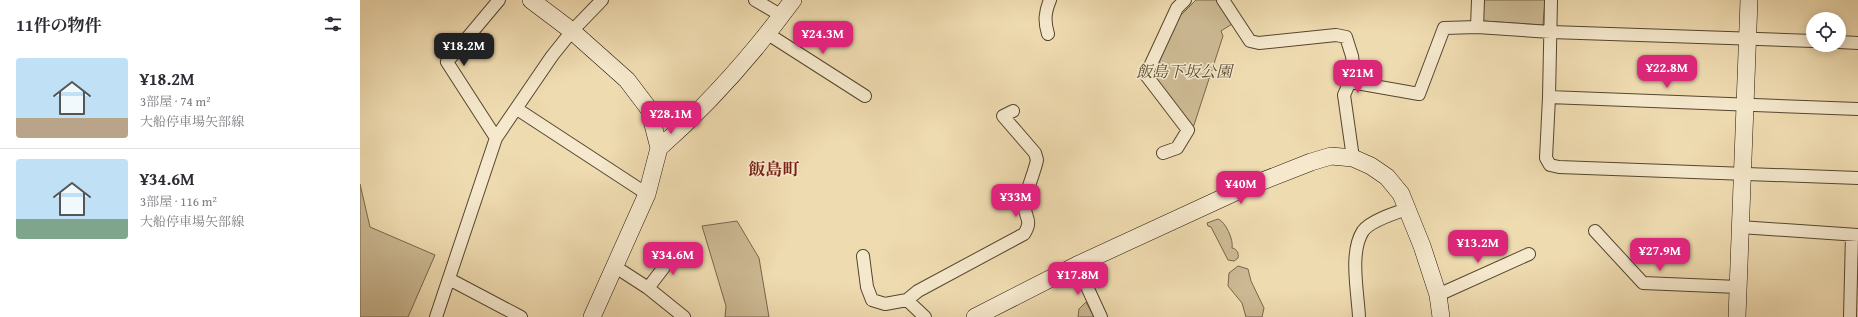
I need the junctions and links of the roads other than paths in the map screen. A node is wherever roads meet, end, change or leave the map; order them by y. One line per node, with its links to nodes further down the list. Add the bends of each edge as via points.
1 (499, 0): 29 (street, via 447,62)
2 (531, 0): 14 (street)
3 (602, 0): 14 (street)
4 (755, 0): 12 (street)
5 (793, 0): 12 (street)
6 (1050, 0): 17 (street, via 1045,11)
7 (1185, 0): 31 (street, via 1177,8 1146,75 1188,130 1177,148)
8 (1223, 0): 22 (street, via 1250,41 1259,43 1336,35 1346,37 1354,72)
9 (1478, 0): 13 (street)
10 (1551, 0): 15 (street)
11 (1749, 0): 18 (street)
12 (782, 16): 16 (street)
13 (1477, 26): 15 (street); 22 (street, via 1444,28 1418,94)
14 (572, 31): 26 (street); 30 (street, via 639,94 649,109)
15 (1551, 32): 18 (street); 24 (street)
16 (768, 34): 23 (street); 30 (street, via 687,123)
17 (1048, 34)
18 (1747, 39): 19 (street); 25 (street)
19 (1806, 41)
20 (1846, 42): 21 (street)
21 (1858, 43)
22 (1351, 82): 32 (street, via 1344,95)
23 (865, 96)
24 (1548, 97): 25 (street); 33 (street, via 1546,158 1550,165)
25 (1745, 104): 27 (street); 33 (street)
26 (517, 109): 29 (street); 35 (street)
27 (1858, 109)
28 (1013, 111): 49 (street, via 1003,116 1035,153 1037,160 1024,204 1030,221 1028,227 1024,234 918,291)
29 (496, 138): 45 (street)
30 (659, 148): 35 (street)
31 (1163, 153)
32 (1352, 158): 36 (street, via 1371,166 1387,177 1401,194); 43 (street, via 1331,156 1304,164 1242,189)
33 (1742, 175): 34 (street); 37 (street)
34 (1858, 178)
35 (647, 194): 44 (street)
36 (1407, 209): 48 (street); 57 (street, via 1391,214 1364,230 1358,242 1355,257)
37 (1740, 227): 39 (street); 46 (street)
38 (1595, 231): 46 (street, via 1600,244 1643,283)
39 (1855, 235): 60 (street)
40 (678, 249): 47 (street)
41 (1528, 254): 48 (street)
42 (863, 256): 49 (street, via 867,287 872,300 885,304)
43 (1077, 265): 55 (street); 56 (street)
44 (614, 266): 47 (street); 52 (street)
45 (448, 279): 50 (street); 51 (street)
46 (1738, 287): 59 (street)
47 (648, 288): 53 (street)
48 (1438, 295): 58 (street)
49 (908, 300): 54 (street)
50 (436, 317)
51 (521, 317)
52 (592, 317)
53 (684, 317)
54 (925, 317)
55 (975, 317)
56 (1101, 317)
57 (1359, 317)
58 (1441, 317)
59 (1737, 317)
60 (1850, 317)

